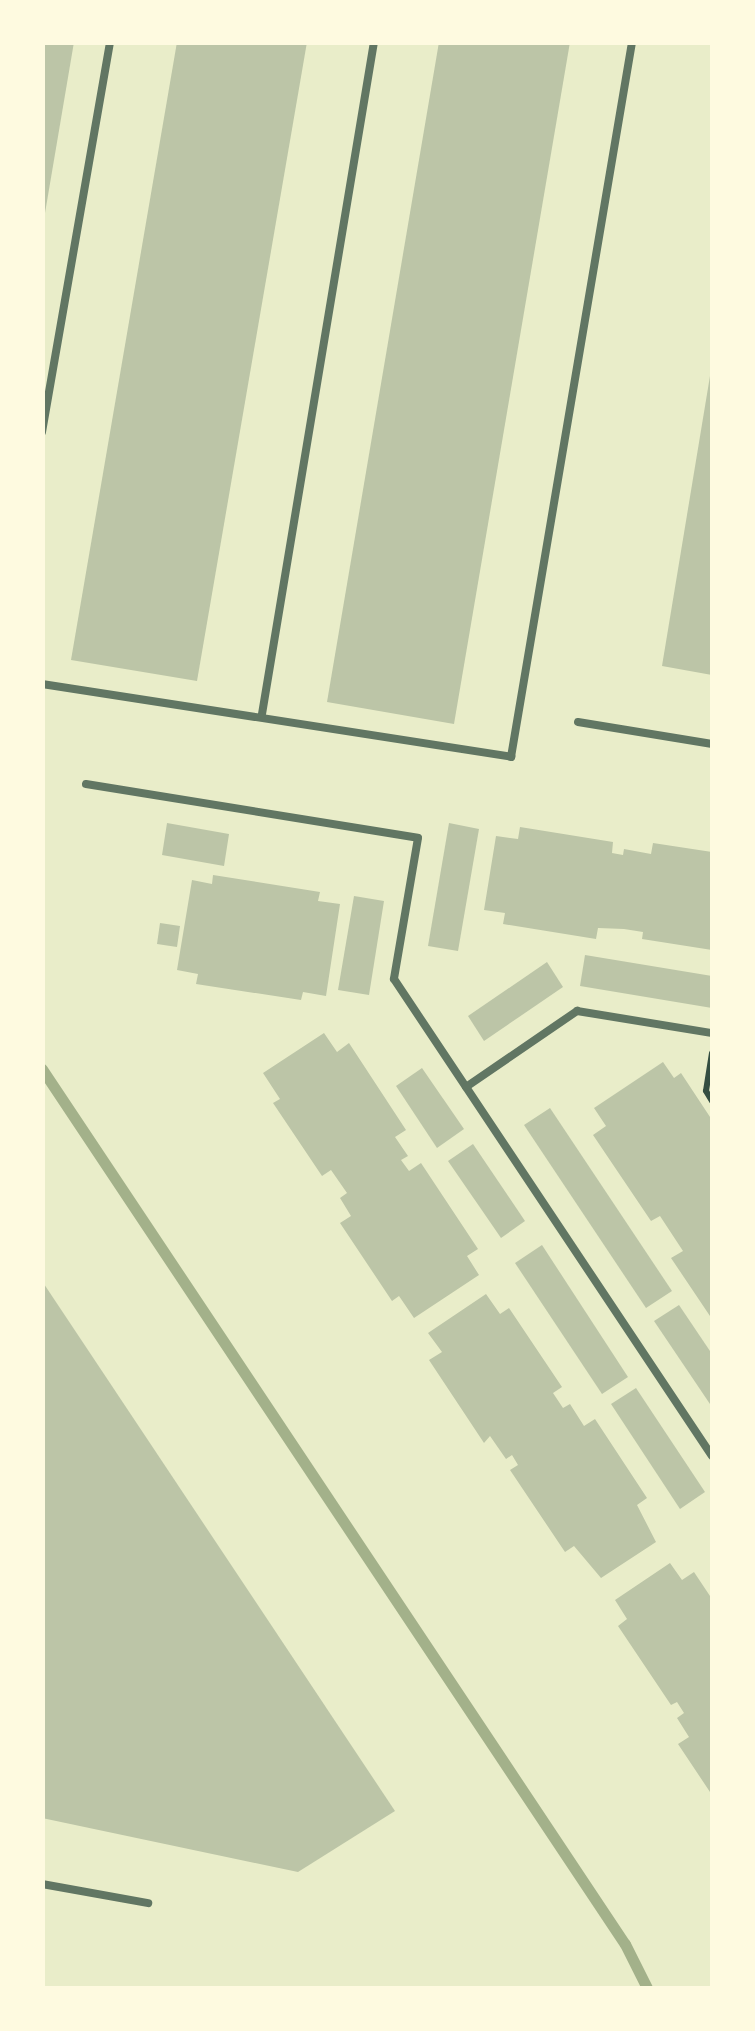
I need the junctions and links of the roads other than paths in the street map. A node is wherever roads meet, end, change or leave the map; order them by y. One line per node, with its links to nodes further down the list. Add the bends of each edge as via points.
1 (110, 42): 4 (lane)
2 (374, 42): 6 (lane)
3 (632, 42): 6 (lane, via 510,758)
4 (42, 432)
5 (42, 684): 6 (lane)
6 (262, 714)
7 (578, 722): 8 (lane)
8 (712, 744)
9 (86, 784): 11 (lane, via 418,838 394,979)
10 (712, 1033): 11 (lane, via 577,1011)
11 (466, 1087): 12 (lane)
12 (712, 1456)
13 (42, 1884): 14 (lane)
14 (148, 1903)

